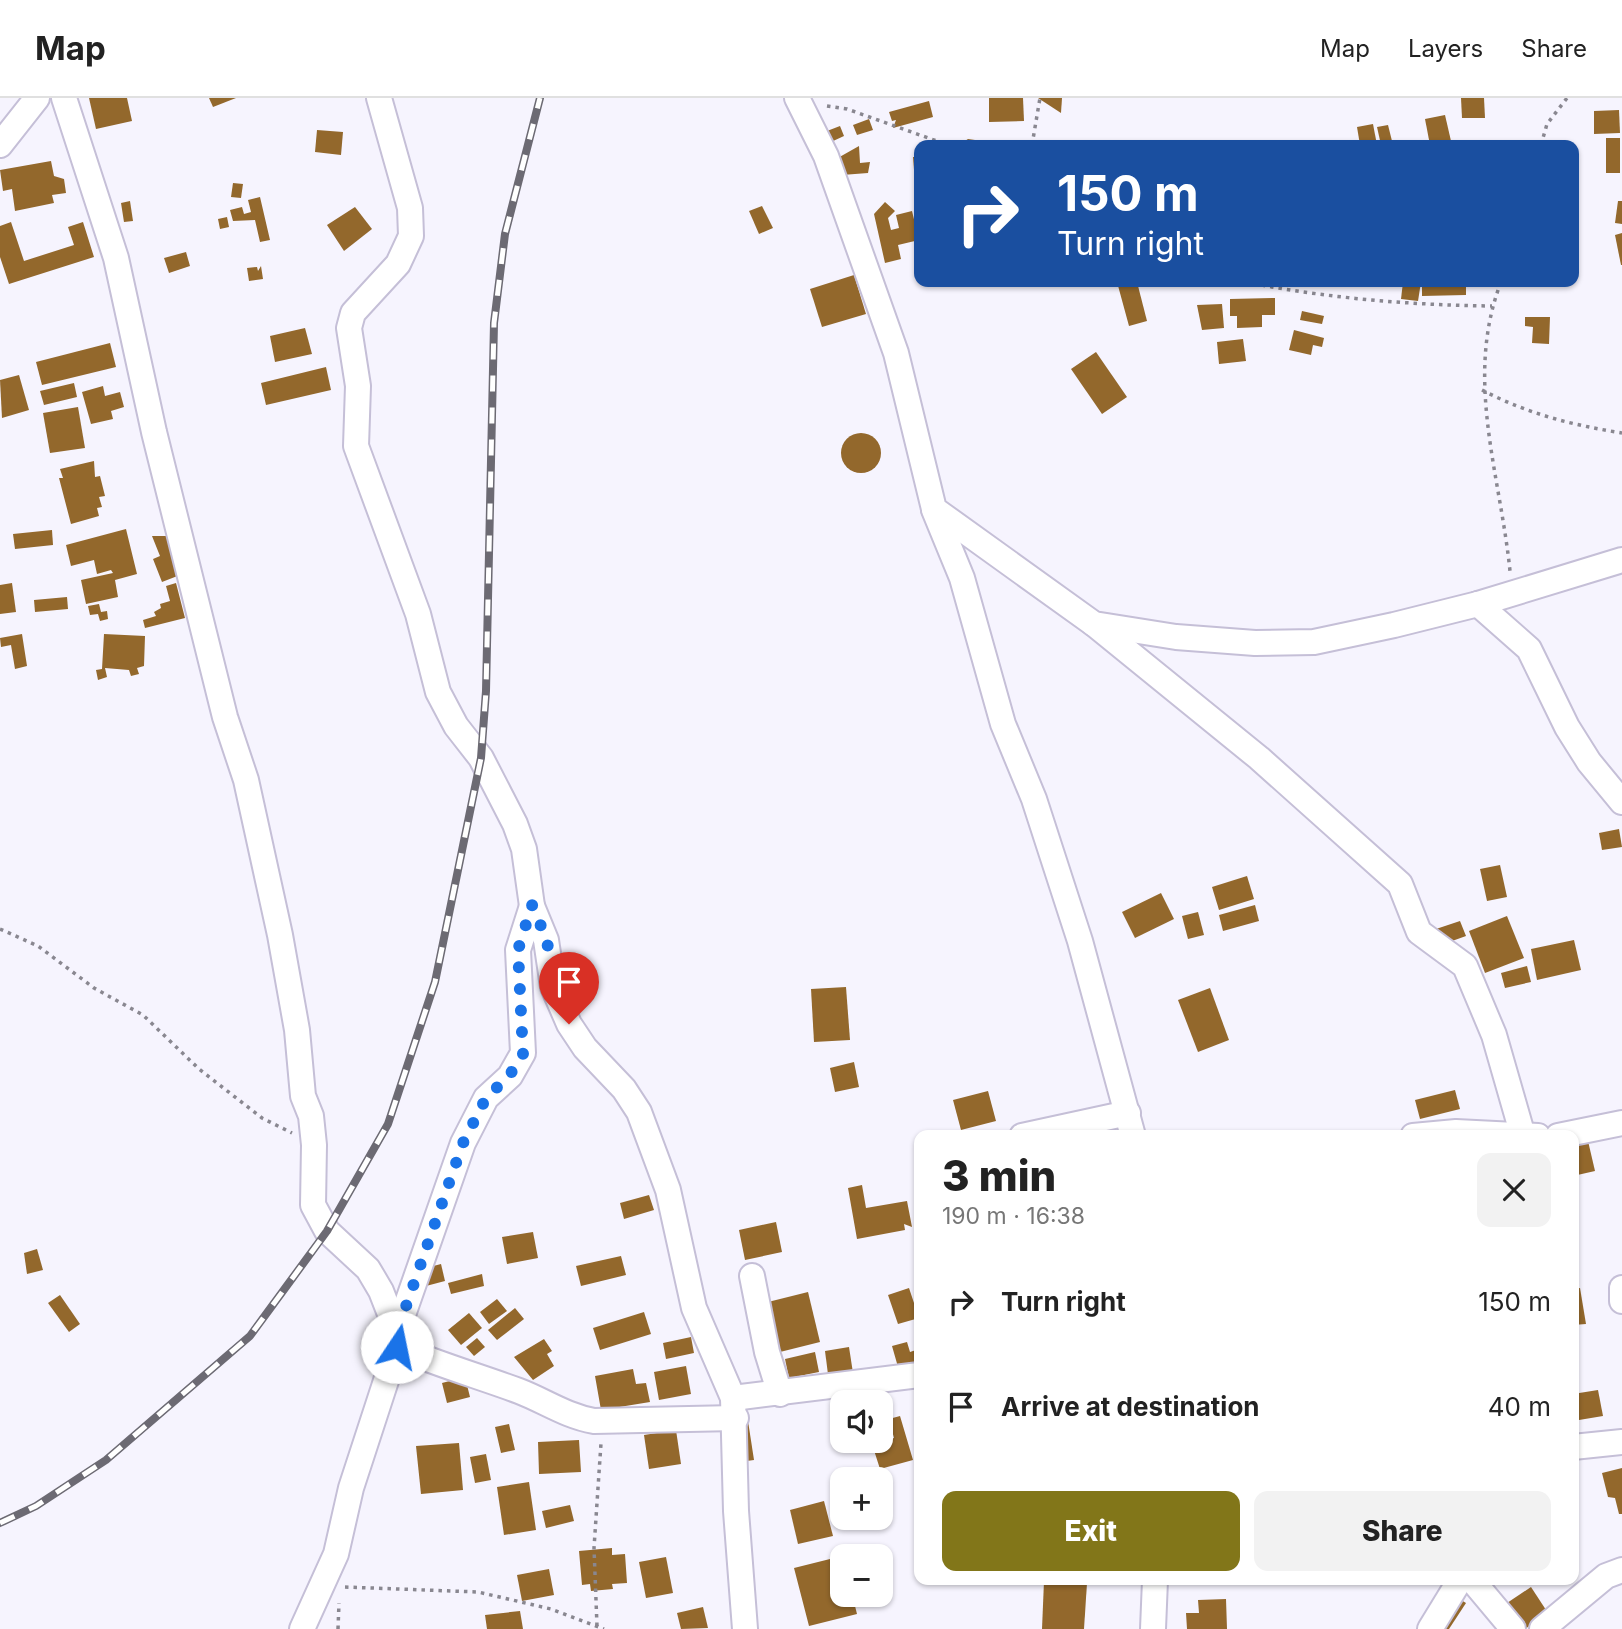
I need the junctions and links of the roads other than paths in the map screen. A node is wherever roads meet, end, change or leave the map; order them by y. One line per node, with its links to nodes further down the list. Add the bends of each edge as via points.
1 (37, 98): 5 (street)
2 (64, 98): 20 (street, via 116,258 225,718 246,780 280,934 303,1096 311,1116 313,1205 327,1231 368,1269 381,1291)
3 (379, 98): 11 (street, via 410,208 411,236 398,264 353,313 349,328 358,386 356,446 418,614 438,692 481,758 515,824 524,849)
4 (799, 101): 6 (street, via 826,156 896,353)
5 (0, 145)
6 (934, 509): 9 (street); 12 (street, via 962,579 1003,724 1039,812)
7 (1622, 561): 8 (street)
8 (1478, 604): 9 (street, via 1314,642 1177,638); 10 (street, via 1528,649 1567,727)
9 (1094, 624): 15 (street, via 1259,758 1400,884 1419,932 1465,966)
10 (1622, 802)
11 (532, 905): 20 (street, via 518,950 523,1054 486,1098 463,1143); 23 (street, via 547,940 553,987 569,1024 584,1048 624,1089 650,1138 668,1191 694,1308)
12 (1131, 1124): 14 (street)
13 (1622, 1124): 16 (street)
14 (1076, 1130)
15 (1526, 1130)
16 (1579, 1132)
17 (752, 1276): 22 (street)
18 (1622, 1288): 19 (street)
19 (1622, 1301)
20 (397, 1339): 23 (street, via 447,1368 516,1390 576,1418 594,1421); 30 (street, via 351,1488 336,1554)
21 (914, 1376): 22 (street)
22 (780, 1394): 23 (street)
23 (735, 1408): 31 (street, via 736,1511)
24 (1622, 1442): 25 (street)
25 (1579, 1446)
26 (1622, 1570): 35 (street, via 1606,1576)
27 (1155, 1585): 32 (street)
28 (1457, 1585): 33 (street)
29 (1476, 1585): 34 (street)
30 (302, 1629)
31 (745, 1629)
32 (1153, 1629)
33 (1430, 1629)
34 (1513, 1629)
35 (1542, 1629)

